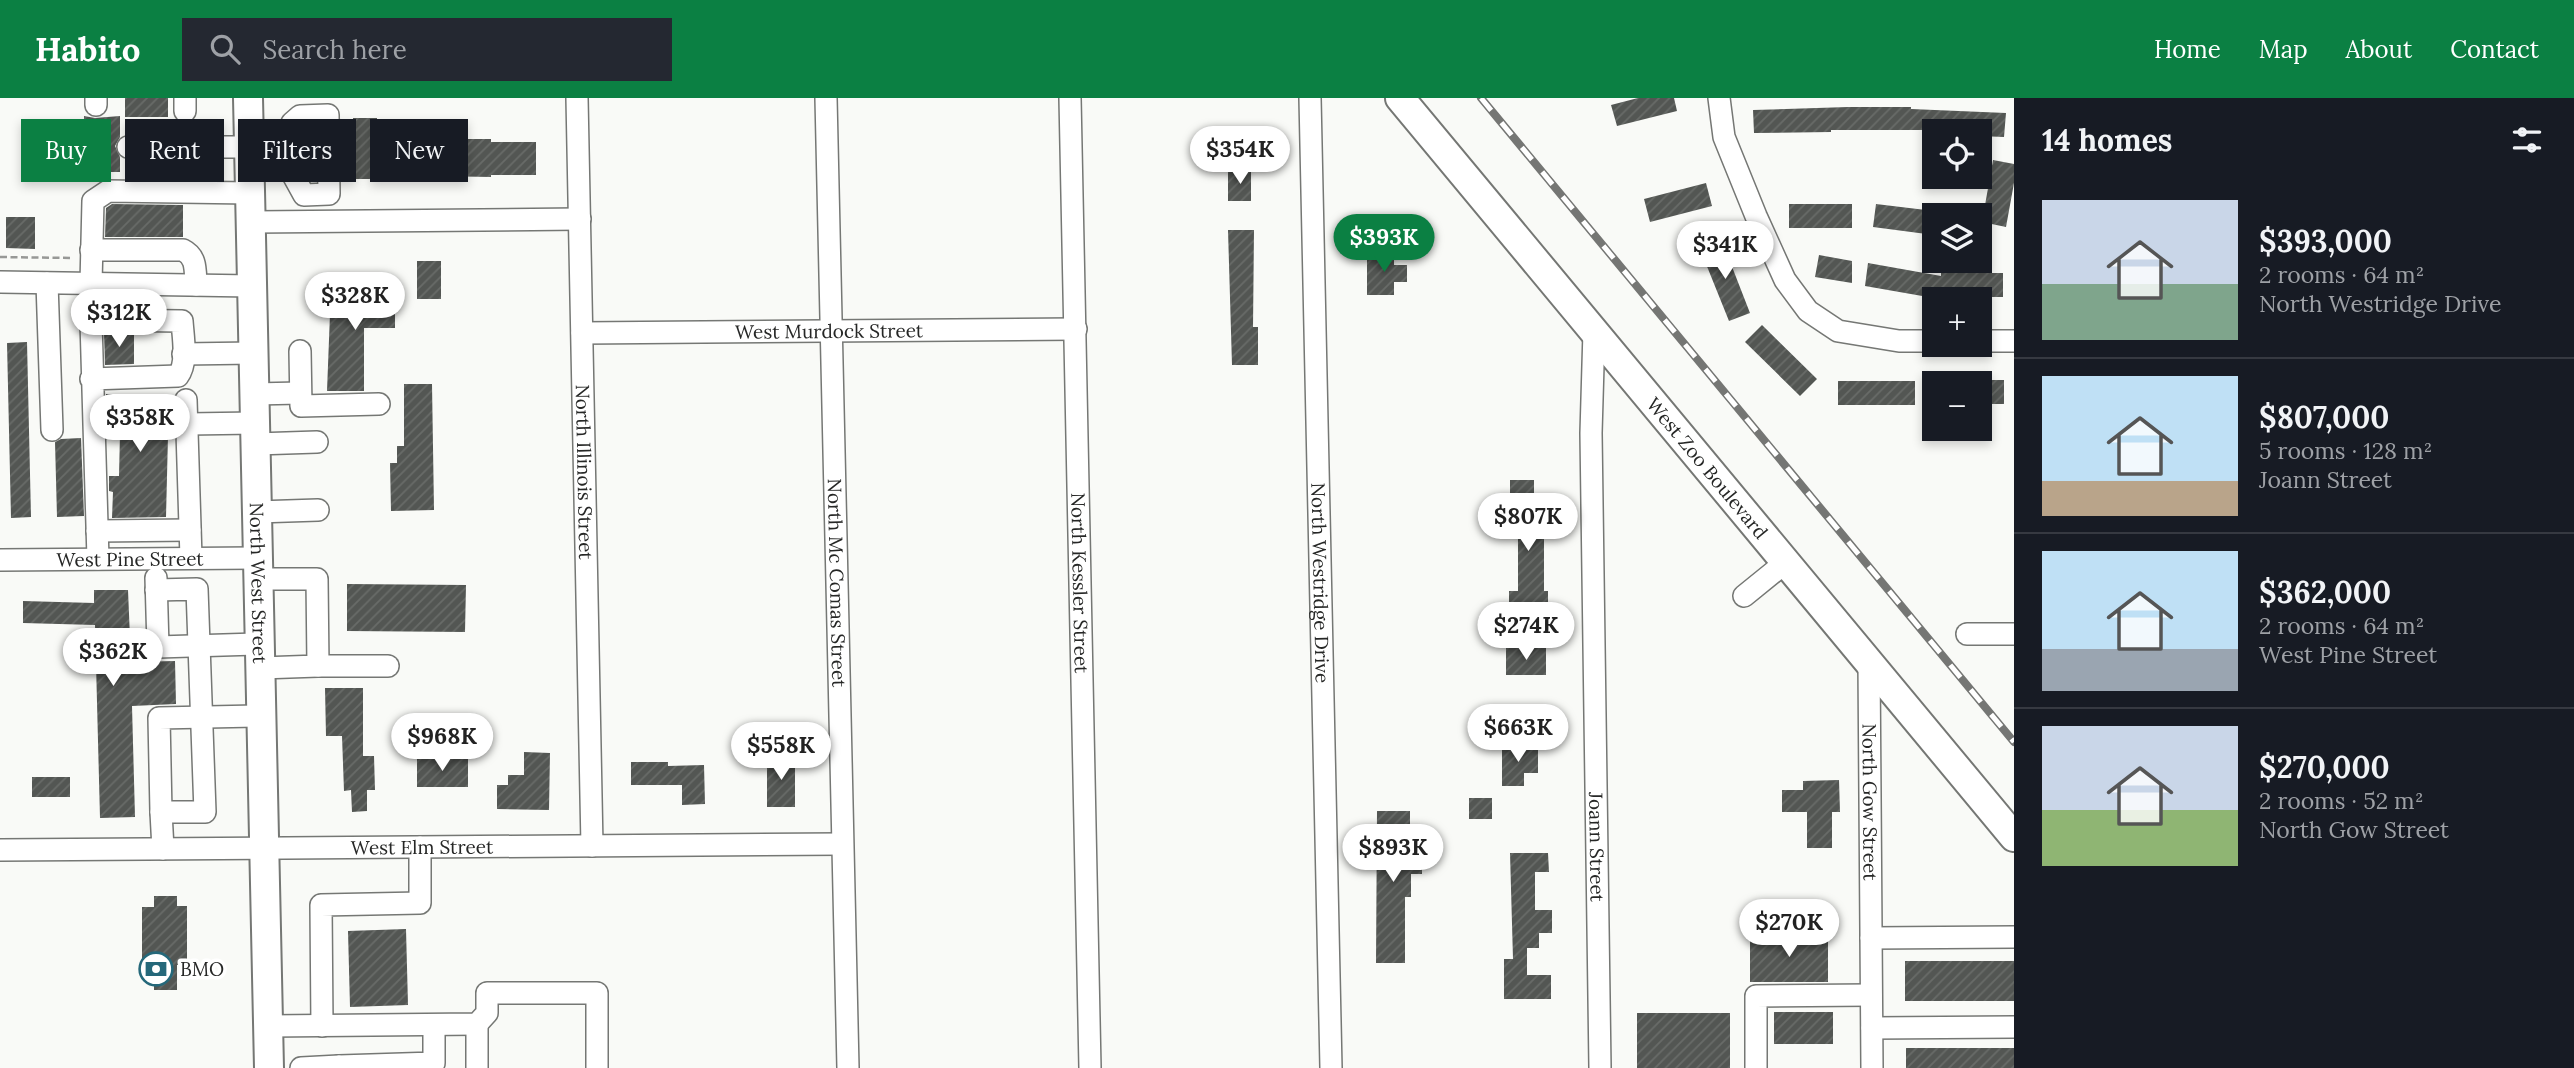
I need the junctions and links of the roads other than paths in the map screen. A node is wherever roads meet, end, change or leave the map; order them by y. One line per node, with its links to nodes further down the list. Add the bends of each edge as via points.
1 (248, 98): 8 (main road, North West Street)
2 (577, 98): 15 (street, North Illinois Street)
3 (826, 98): 25 (street, North Mc Comas Street)
4 (1070, 98): 24 (street, North Kessler Street)
5 (1310, 98): 89 (street, North Westridge Drive)
6 (1400, 98): 26 (main road, West Zoo Boulevard)
7 (1719, 98): 28 (street, via 1724,137 1756,216 1785,280 1808,310 1838,331)
8 (248, 119)
9 (297, 119): 10 (street, via 328,115)
10 (328, 119)
11 (250, 182): 14 (main road, North West Street)
12 (296, 182): 13 (street, via 304,195 329,194)
13 (329, 182)
14 (250, 193): 16 (main road, North West Street); 17 (street, via 108,191 93,201)
15 (580, 219): 16 (street); 27 (street, North Illinois Street)
16 (251, 222): 22 (main road, North West Street)
17 (92, 250): 20 (street); 21 (street, via 183,250 194,259)
18 (0, 282): 19 (street)
19 (47, 283): 20 (street); 40 (street)
20 (95, 283): 21 (street); 23 (street)
21 (196, 285): 22 (street)
22 (252, 286): 32 (main road, North West Street)
23 (102, 320): 33 (street, via 182,321); 34 (street, via 91,322)
24 (1076, 328): 25 (street, West Murdock Street); 88 (street, North Kessler Street)
25 (831, 331): 27 (street, West Murdock Street); 66 (street, North Mc Comas Street)
26 (1594, 331): 51 (main road, West Zoo Boulevard); 90 (street, Joann Street, via 1591,433)
27 (582, 333): 67 (street, North Illinois Street)
28 (1922, 341)
29 (1992, 341): 30 (street)
30 (2014, 341)
31 (300, 351): 35 (street)
32 (254, 353): 33 (street); 36 (main road, North West Street)
33 (183, 354): 34 (street, via 178,376)
34 (91, 377): 46 (street)
35 (300, 393): 36 (street); 38 (street, via 301,406)
36 (254, 394): 41 (main road, North West Street)
37 (186, 400): 39 (street)
38 (379, 404)
39 (188, 424): 41 (street); 45 (street)
40 (52, 430)
41 (255, 433): 42 (street); 44 (main road, North West Street)
42 (317, 442)
43 (318, 510): 44 (street)
44 (257, 512): 52 (main road, North West Street)
45 (190, 530): 46 (street); 47 (street)
46 (97, 531): 48 (street)
47 (191, 558): 49 (street, West Pine Street); 52 (street, West Pine Street)
48 (98, 559): 49 (street, West Pine Street); 50 (street, West Pine Street)
49 (155, 559): 53 (street)
50 (0, 560)
51 (1786, 562): 54 (street); 59 (main road, West Zoo Boulevard)
52 (258, 568): 58 (main road, North West Street); 61 (street, West Pine Street, via 317,579)
53 (156, 590): 57 (street, via 158,647); 57 (street, via 197,589)
54 (1744, 596)
55 (1967, 634): 56 (street)
56 (2014, 634)
57 (199, 646): 58 (street); 63 (street)
58 (260, 656): 61 (street); 62 (main road, North West Street)
59 (1869, 662): 65 (main road, West Zoo Boulevard); 73 (street, North Gow Street)
60 (387, 666): 61 (street)
61 (318, 667)
62 (262, 716): 63 (street); 69 (main road, North West Street)
63 (201, 718): 64 (street, via 159,718); 64 (street, via 205,812)
64 (161, 812): 70 (street)
65 (2014, 837)
66 (842, 844): 67 (street, West Elm Street); 87 (street, North Mc Comas Street)
67 (592, 846): 68 (street, West Elm Street)
68 (420, 847): 69 (street, West Elm Street); 78 (street, via 420,903 321,905)
69 (265, 848): 70 (street, West Elm Street); 77 (main road, North West Street)
70 (163, 849): 71 (street, West Elm Street)
71 (0, 850)
72 (2014, 937): 73 (street)
73 (1871, 938): 74 (street, North Gow Street)
74 (1871, 995): 80 (street, North Gow Street); 91 (street, via 1756,996)
75 (477, 1024): 76 (street); 85 (street); 86 (street, via 487,1013 487,993 597,993)
76 (434, 1025): 78 (street); 81 (street)
77 (268, 1026): 78 (street); 83 (main road, North West Street)
78 (322, 1026)
79 (2014, 1027): 80 (street)
80 (1872, 1028): 92 (street, North Gow Street)
81 (439, 1066): 82 (street)
82 (339, 1067): 84 (street)
83 (269, 1068)
84 (302, 1068)
85 (477, 1068)
86 (597, 1068)
87 (848, 1068)
88 (1090, 1068)
89 (1331, 1068)
90 (1600, 1068)
91 (1756, 1068)
92 (1872, 1068)

